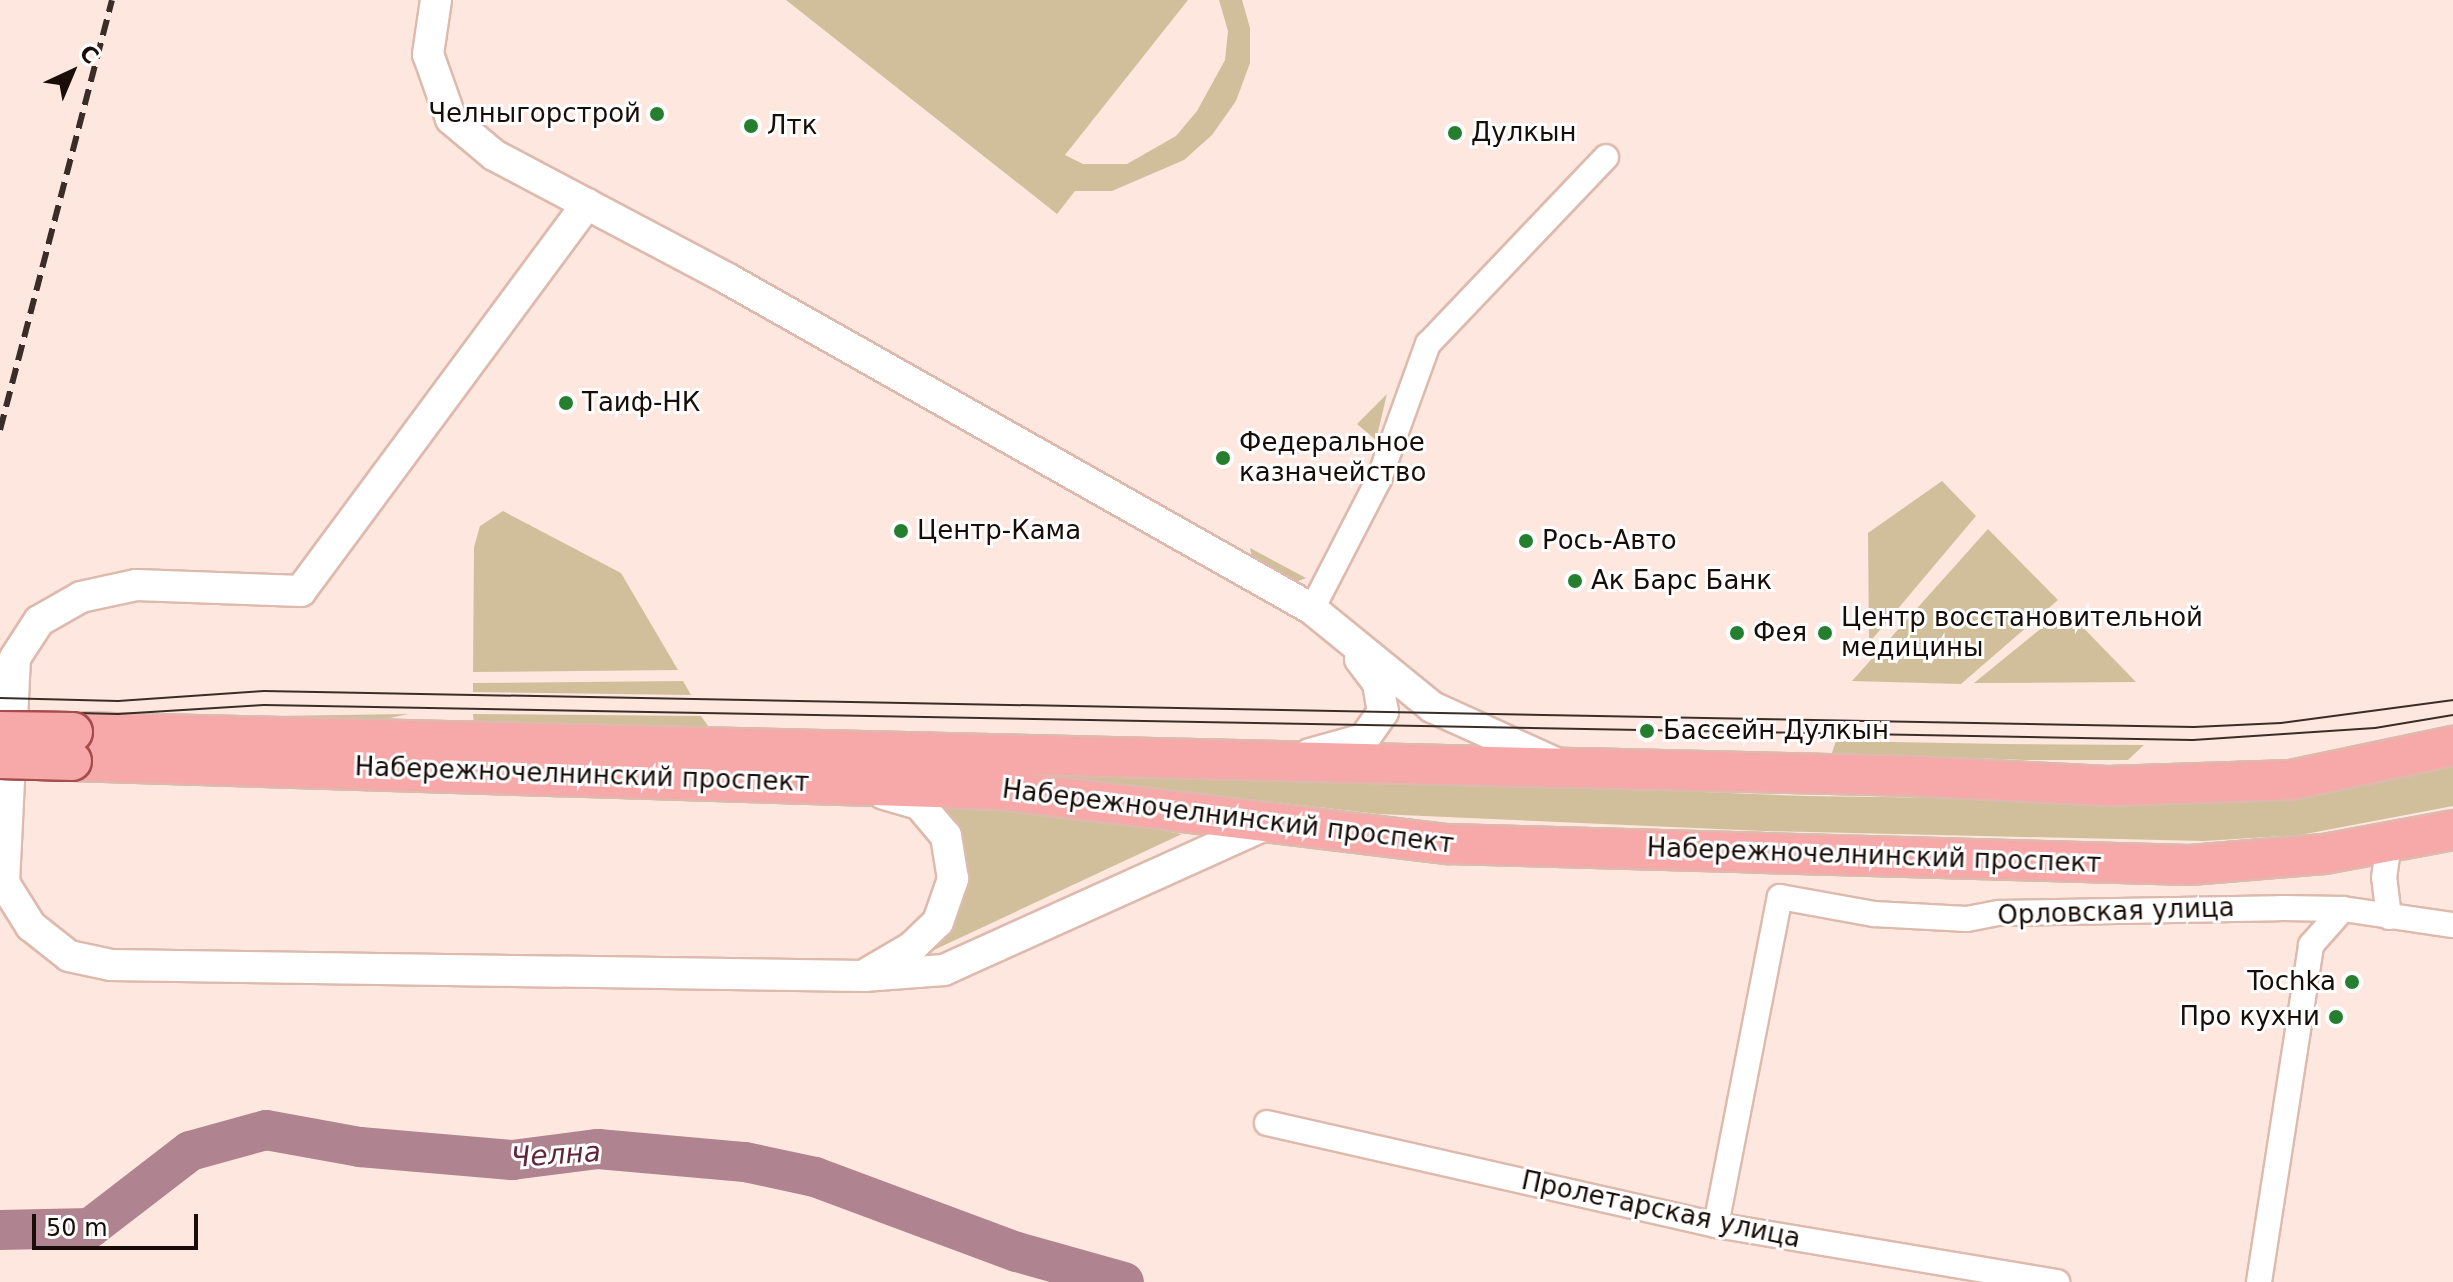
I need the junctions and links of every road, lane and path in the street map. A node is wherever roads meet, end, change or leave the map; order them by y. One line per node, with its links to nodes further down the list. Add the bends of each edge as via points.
1 (436, 0): 3 (street, via 428,54 451,119 494,155)
2 (1606, 157): 4 (street, via 1428,344 1379,479)
3 (587, 204): 4 (street); 19 (street, via 301,591 136,585 81,597 39,621 15,658 4,883 31,926 69,956 111,965)
4 (1312, 609): 5 (street)
5 (1348, 641): 10 (street, via 1378,683 1383,712 1364,739); 11 (street, via 1432,707 1497,741)
6 (0, 731): 7 (main road, Набережночелнинский проспект, bridge)
7 (73, 746): 9 (main road, Набережночелнинский проспект, bridge); 10 (main road, Набережночелнинский проспект); 12 (main road, Набережночелнинский проспект)
8 (2453, 746): 11 (main road, Набережночелнинский проспект, via 2291,780 2108,786)
9 (0, 759)
10 (1285, 761): 11 (main road, Набережночелнинский проспект)
11 (1569, 769)
12 (842, 782): 13 (main road, Набережночелнинский проспект, via 1000,790); 19 (street, via 919,804 946,836 953,879 938,922 912,947)
13 (1269, 823): 15 (main road, Набережночелнинский проспект, via 1449,844 2190,865 2324,854); 19 (street, via 944,970)
14 (2453, 830): 15 (main road, Набережночелнинский проспект)
15 (2389, 842): 17 (street, via 2384,878)
16 (2343, 909): 17 (street, Орловская улица); 21 (street, Орловская улица, via 2015,913 1967,919 1874,914 1780,897); 23 (street, via 2311,945)
17 (2389, 917): 18 (street, Орловская улица)
18 (2453, 925)
19 (864, 976)
20 (1267, 1123): 21 (street, Пролетарская улица)
21 (1716, 1225): 22 (street, Пролетарская улица)
22 (2057, 1282)
23 (2259, 1282)

